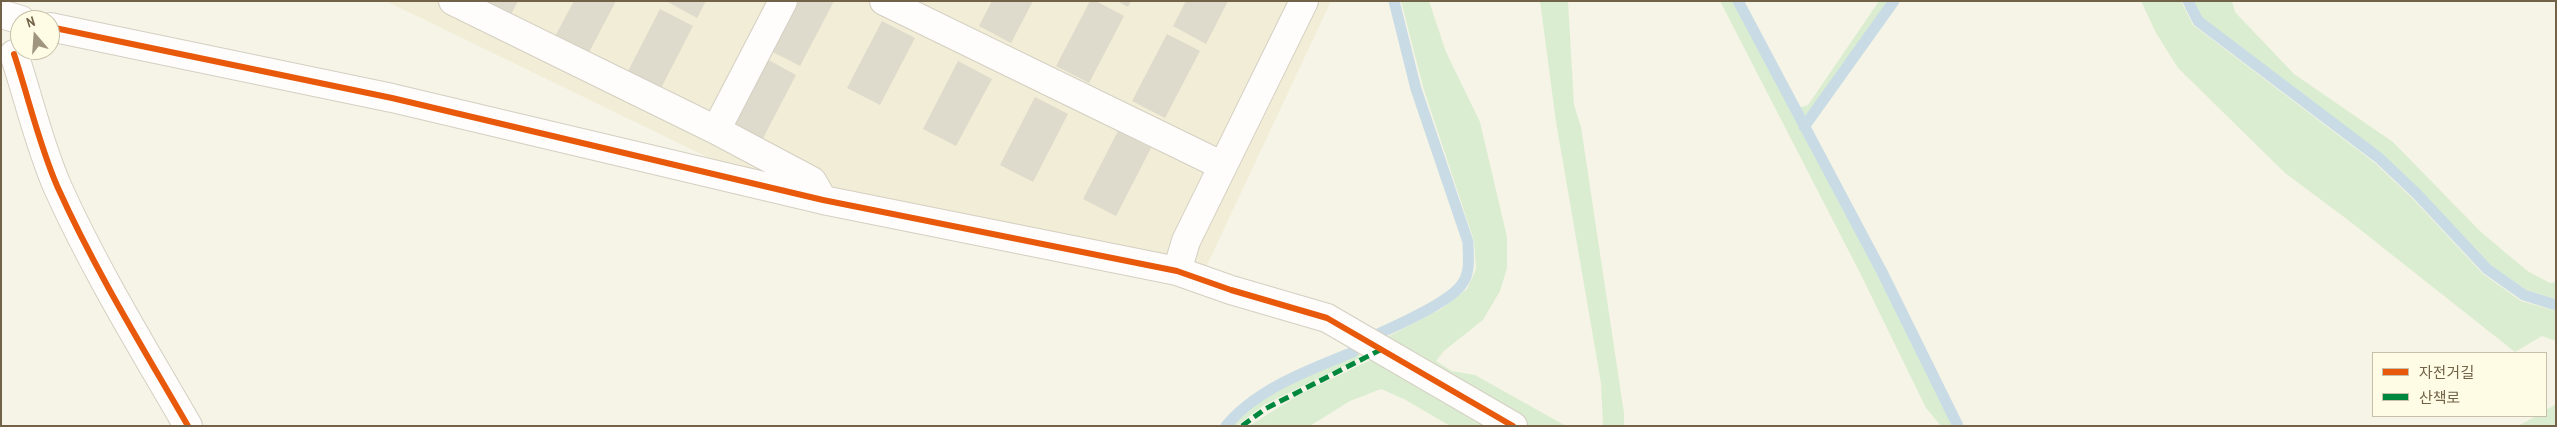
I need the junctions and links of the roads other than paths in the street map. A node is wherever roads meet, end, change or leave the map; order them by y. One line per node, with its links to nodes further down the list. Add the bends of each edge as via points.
1 (17, 1): 6 (street)
2 (453, 1): 9 (street)
3 (783, 1): 9 (street)
4 (884, 1): 10 (street)
5 (1304, 1): 10 (street)
6 (1, 13)
7 (60, 29): 11 (street, via 392,98)
8 (13, 60): 13 (street, via 58,187 123,314)
9 (716, 130): 11 (street, via 812,181)
10 (1223, 166): 12 (street, via 1186,241)
11 (824, 200): 12 (street)
12 (1177, 271): 14 (street, via 1326,318)
13 (188, 426)
14 (1513, 426)

